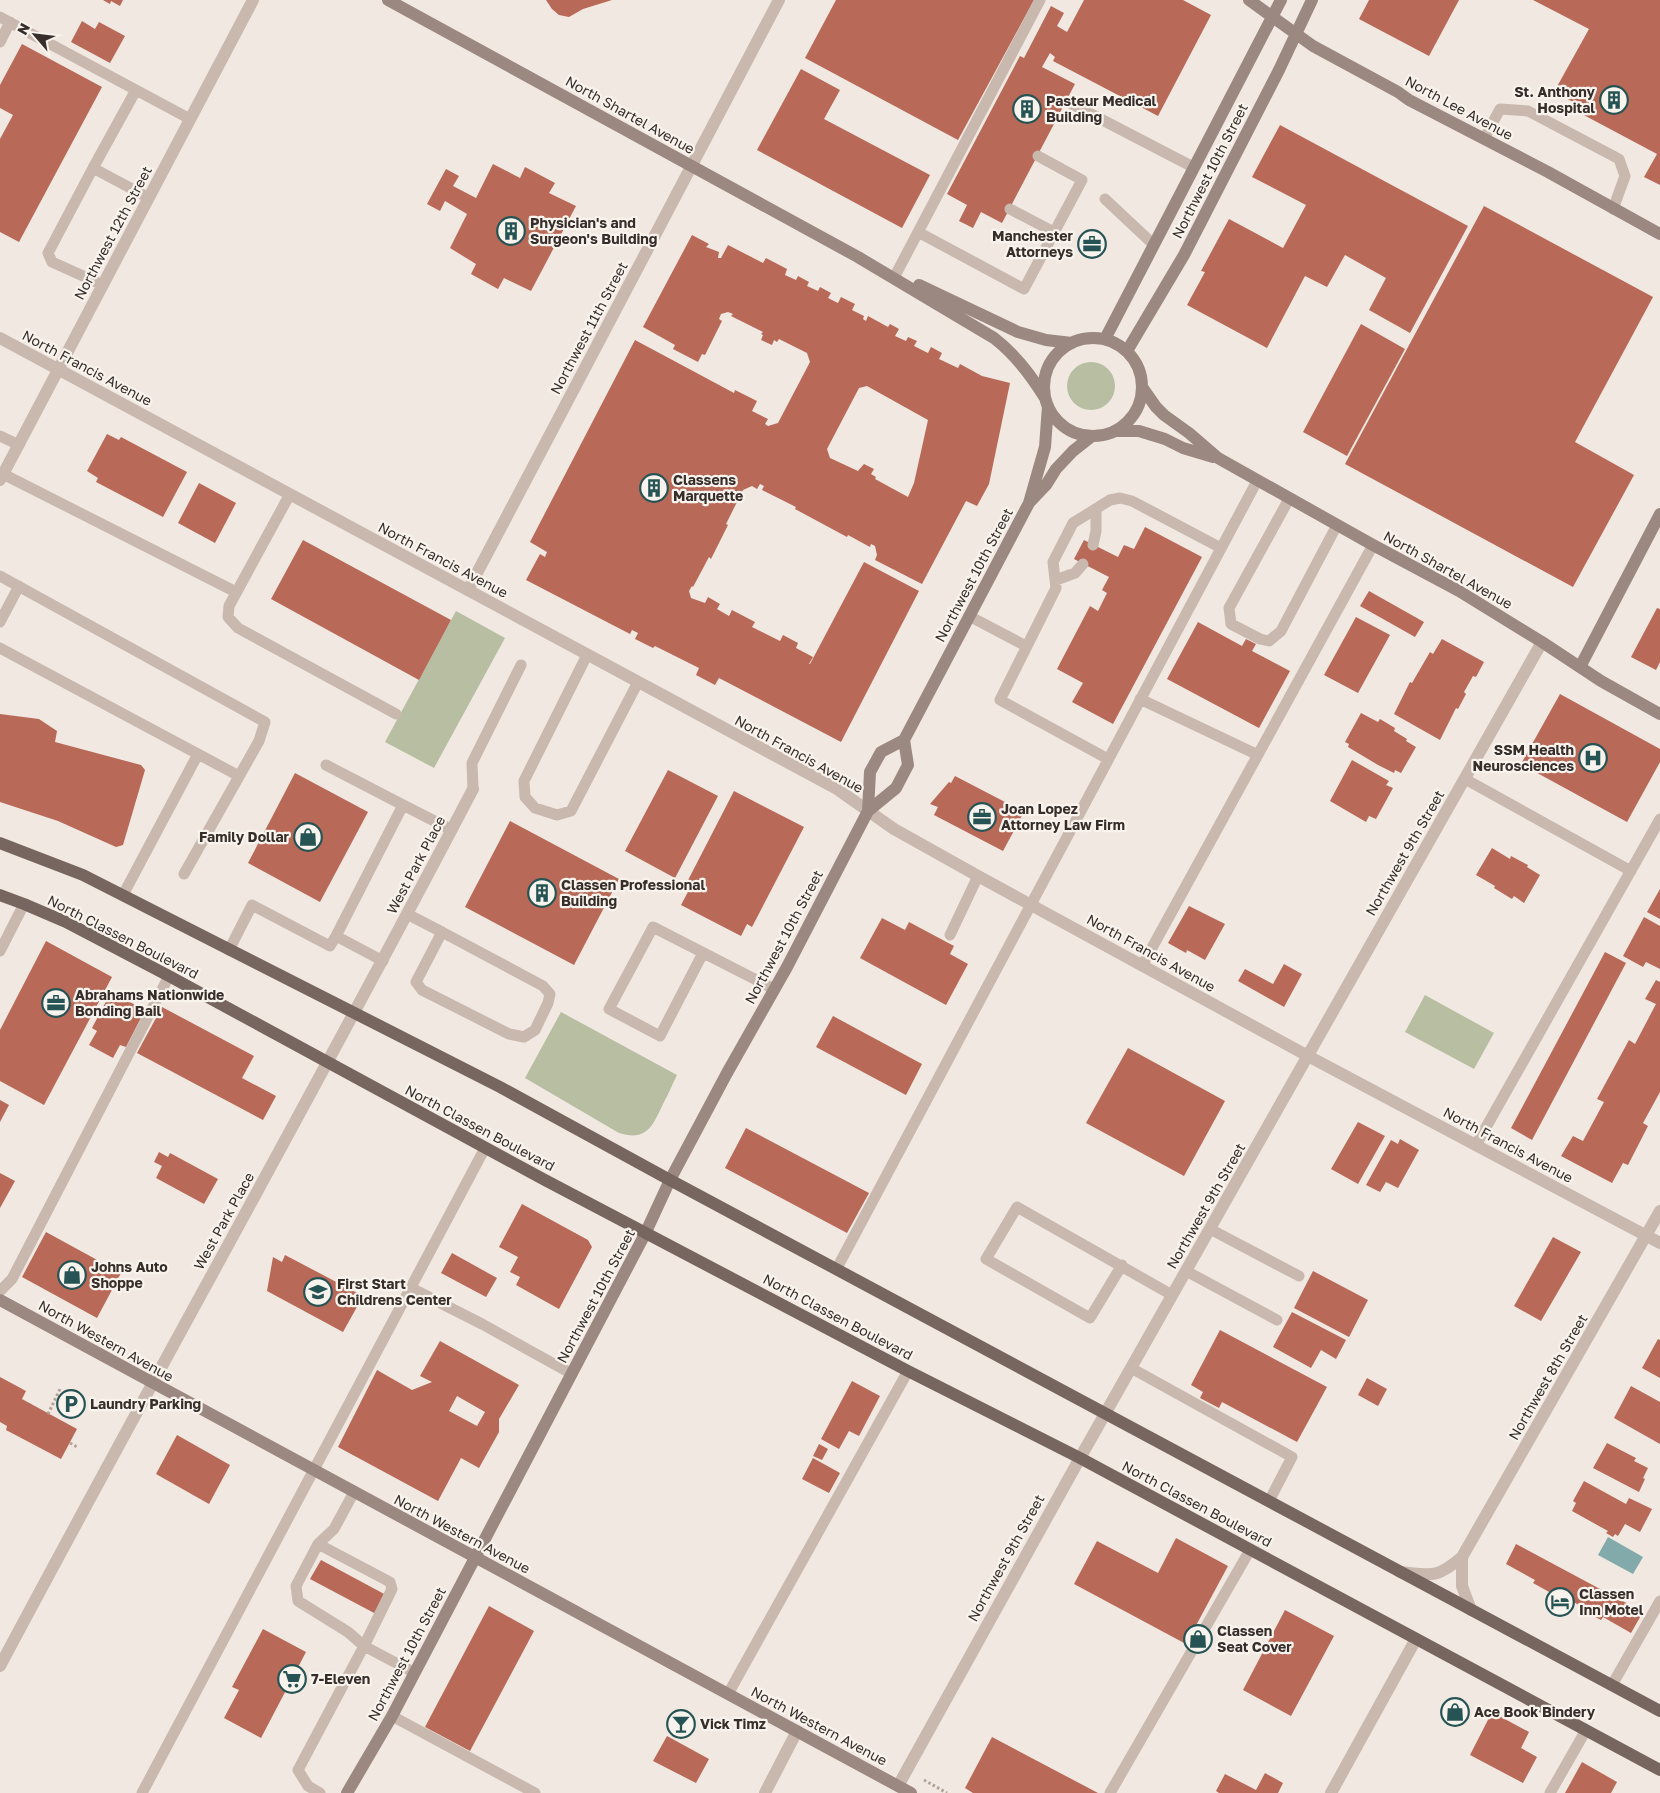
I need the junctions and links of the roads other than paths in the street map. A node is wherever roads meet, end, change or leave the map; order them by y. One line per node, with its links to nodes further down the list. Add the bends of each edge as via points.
1 (253, 0): 14 (street, Northwest 12th Street)
2 (388, 0): 17 (street, North Shartel Avenue)
3 (779, 0): 17 (street, Northwest 11th Street)
4 (1040, 0): 24 (lane, via 979,124)
5 (1250, 0): 8 (street, North Lee Avenue)
6 (1281, 0): 8 (street, Northwest 10th Street)
7 (1312, 0): 10 (street, Northwest 10th Street)
8 (1272, 17): 10 (street, North Lee Avenue); 18 (street, Northwest 10th Street)
9 (5, 20): 11 (lane); 12 (lane)
10 (1296, 34): 15 (street, North Lee Avenue, via 1409,100); 34 (street, Northwest 10th Street, via 1184,256)
11 (0, 42)
12 (136, 90): 14 (lane); 19 (lane)
13 (1066, 101): 18 (lane)
14 (190, 119): 20 (street, Northwest 12th Street)
15 (1484, 139): 22 (street, North Lee Avenue); 22 (lane, via 1500,109 1528,111 1619,158 1625,176)
16 (1038, 156): 25 (lane, via 1082,180)
17 (691, 165): 28 (street, North Shartel Avenue); 58 (street, Northwest 11th Street)
18 (1193, 167): 27 (street, Northwest 10th Street)
19 (93, 168): 20 (lane); 30 (lane, via 48,253 52,262)
20 (149, 198): 30 (street, Northwest 12th Street)
21 (1105, 199): 27 (lane)
22 (1613, 208): 26 (street, North Lee Avenue)
23 (1010, 209): 25 (lane)
24 (918, 232): 25 (lane, via 1024,289); 29 (lane)
25 (1054, 232)
26 (1660, 234)
27 (1153, 244): 32 (street, Northwest 10th Street)
28 (858, 256): 29 (street, North Shartel Avenue); 37 (street, North Shartel Avenue, via 1009,349 1032,376)
29 (896, 274): 33 (street, North Shartel Avenue, via 1018,332 1046,340)
30 (103, 285): 35 (street, Northwest 12th Street)
31 (0, 338): 35 (street, North Francis Avenue)
32 (1105, 339): 33 (street); 34 (street)
33 (1072, 342): 37 (street, via 1060,350 1050,364 1044,382)
34 (1127, 351): 36 (street, via 1138,368)
35 (58, 369): 41 (street, Northwest 12th Street); 45 (street, North Francis Avenue)
36 (1142, 387): 38 (street, via 1134,416); 42 (street, North Shartel Avenue, via 1164,415)
37 (1046, 402): 40 (street, via 1065,428); 47 (street, Northwest 10th Street, via 1045,447)
38 (1116, 431): 40 (street); 42 (street, North Shartel Avenue, via 1139,431)
39 (0, 436): 41 (lane)
40 (1092, 436): 47 (street, Northwest 10th Street, via 1073,450)
41 (19, 445): 43 (street, Northwest 12th Street)
42 (1218, 458): 44 (street, North Shartel Avenue)
43 (2, 477): 59 (lane)
44 (1257, 481): 46 (street, North Shartel Avenue); 53 (lane)
45 (290, 494): 58 (street, North Francis Avenue); 59 (lane)
46 (1289, 499): 50 (street, North Shartel Avenue); 50 (lane, via 1229,608 1230,624 1269,641 1281,631)
47 (1028, 503): 60 (street, Northwest 10th Street)
48 (1096, 510): 51 (lane); 53 (lane, via 1110,500 1132,501); 56 (lane, via 1073,523 1053,562)
49 (1660, 514): 67 (street)
50 (1337, 525): 52 (street, North Shartel Avenue)
51 (1093, 544)
52 (1373, 545): 62 (street, North Shartel Avenue, via 1459,591); 74 (lane)
53 (1221, 548): 69 (lane)
54 (1083, 564): 56 (lane, via 1075,573)
55 (0, 576): 57 (lane)
56 (1056, 580): 63 (lane, via 1056,588)
57 (18, 586): 61 (lane); 77 (lane, via 265,722 259,741)
58 (468, 590): 65 (street, North Francis Avenue)
59 (236, 592): 70 (lane, via 229,606 228,618 238,628)
60 (969, 616): 63 (lane); 72 (street, Northwest 10th Street)
61 (0, 622)
62 (1542, 642): 67 (street, North Shartel Avenue); 78 (street, Northwest 9th Street)
63 (1026, 646): 75 (lane, via 1000,700)
64 (0, 648): 73 (lane)
65 (588, 655): 68 (street, North Francis Avenue); 68 (lane, via 524,782 525,797 535,808 556,815 571,810)
66 (520, 665): 79 (lane, via 472,763)
67 (1580, 667): 71 (street, North Shartel Avenue)
68 (638, 682): 81 (street, North Francis Avenue, via 834,787)
69 (1140, 699): 74 (lane); 75 (lane)
70 (396, 714)
71 (1660, 714)
72 (904, 740): 81 (street, Northwest 10th Street, via 908,765 896,788); 81 (street, Northwest 10th Street, via 881,752 870,772)
73 (198, 754): 77 (lane); 89 (lane)
74 (1258, 755): 100 (lane)
75 (1108, 759): 91 (lane)
76 (326, 764): 80 (lane)
77 (239, 776): 86 (lane)
78 (1465, 778): 85 (lane); 104 (street, Northwest 9th Street)
79 (473, 789): 83 (street, West Park Place)
80 (403, 805): 83 (lane); 95 (lane)
81 (868, 811): 87 (street, North Francis Avenue, via 894,830); 102 (street, Northwest 10th Street)
82 (1660, 819): 85 (lane)
83 (452, 830): 92 (street, West Park Place)
84 (0, 843): 89 (main road, via 83,875)
85 (1631, 871): 106 (lane)
86 (184, 874)
87 (978, 876): 91 (street, North Francis Avenue); 94 (lane)
88 (0, 895): 90 (main road, North Classen Boulevard)
89 (123, 895): 96 (main road)
90 (24, 904): 97 (lane); 101 (main road, North Classen Boulevard, via 66,922)
91 (1030, 904): 100 (street, North Francis Avenue); 115 (lane)
92 (407, 914): 93 (lane); 99 (street, West Park Place)
93 (442, 932): 93 (lane, via 416,982 422,990 509,1034 524,1037 535,1030 550,994 543,986)
94 (950, 934)
95 (336, 936): 96 (lane, via 330,946 252,905); 99 (lane)
96 (229, 950): 103 (main road)
97 (0, 951)
98 (703, 953): 98 (lane, via 653,927 609,1010 660,1036); 102 (lane)
99 (383, 961): 103 (street, West Park Place)
100 (1142, 966): 104 (street, North Francis Avenue)
101 (169, 976): 105 (main road, North Classen Boulevard); 119 (lane, via 12,1279)
102 (774, 989): 108 (street, Northwest 10th Street)
103 (354, 1014): 105 (street, West Park Place); 108 (main road, via 500,1087)
104 (1308, 1056): 106 (street, North Francis Avenue); 110 (street, Northwest 9th Street)
105 (327, 1062): 107 (main road, North Classen Boulevard); 126 (street, West Park Place)
106 (1476, 1145): 112 (street, North Francis Avenue)
107 (485, 1148): 111 (main road, North Classen Boulevard); 118 (lane)
108 (670, 1180): 111 (street, Northwest 10th Street); 115 (main road)
109 (1660, 1211): 112 (street, Northwest 8th Street)
110 (1210, 1229): 116 (street, Northwest 9th Street); 117 (lane)
111 (645, 1234): 124 (main road, North Classen Boulevard); 125 (street, Northwest 10th Street)
112 (1646, 1235): 113 (street, North Francis Avenue); 135 (street, Northwest 8th Street)
113 (1660, 1243)
114 (1122, 1265): 114 (lane, via 1017,1206 986,1259 1090,1318); 120 (lane)
115 (837, 1268): 127 (main road)
116 (1186, 1271): 120 (street, Northwest 9th Street); 122 (lane)
117 (1299, 1276)
118 (411, 1288): 125 (lane); 129 (lane)
119 (0, 1291)
120 (1172, 1295): 123 (street, Northwest 9th Street)
121 (0, 1300): 126 (street, North Western Avenue)
122 (1277, 1320)
123 (1131, 1368): 127 (street, Northwest 9th Street); 131 (lane, via 1292,1457)
124 (908, 1371): 128 (main road, North Classen Boulevard); 144 (lane)
125 (572, 1374): 134 (street, Northwest 10th Street)
126 (152, 1383): 129 (street, North Western Avenue); 141 (street, West Park Place)
127 (1105, 1414): 128 (street, Northwest 9th Street); 131 (main road)
128 (1080, 1458): 133 (main road, North Classen Boulevard); 150 (street, Northwest 9th Street)
129 (314, 1471): 130 (street, North Western Avenue); 151 (lane)
130 (354, 1492): 132 (lane, via 334,1530); 134 (street, North Western Avenue)
131 (1269, 1501): 136 (main road)
132 (318, 1544): 140 (lane, via 296,1586 298,1601 348,1632); 140 (lane, via 390,1582 392,1589)
133 (1250, 1550): 139 (main road, North Classen Boulevard); 157 (lane)
134 (476, 1558): 142 (street, Northwest 10th Street); 144 (street, North Western Avenue)
135 (1462, 1558): 136 (street, Northwest 8th Street, via 1437,1574); 138 (street, Northwest 8th Street, via 1462,1586)
136 (1400, 1572): 138 (main road)
137 (1660, 1601): 143 (lane)
138 (1471, 1610): 143 (main road)
139 (1416, 1638): 147 (main road, North Classen Boulevard); 158 (street)
140 (364, 1646): 142 (lane); 152 (lane, via 298,1770 308,1786)
141 (0, 1666)
142 (415, 1673): 146 (street, Northwest 10th Street)
143 (1612, 1685): 145 (main road)
144 (728, 1694): 148 (street, North Western Avenue)
145 (1660, 1711)
146 (392, 1716): 153 (street, Northwest 10th Street); 154 (lane)
147 (1586, 1730): 149 (main road, North Classen Boulevard); 159 (lane)
148 (797, 1731): 150 (street, North Western Avenue); 155 (street)
149 (1660, 1770)
150 (898, 1786): 156 (street, North Western Avenue)
151 (142, 1793)
152 (320, 1793)
153 (348, 1793)
154 (535, 1793)
155 (765, 1793)
156 (911, 1793)
157 (1110, 1793)
158 (1331, 1793)
159 (1550, 1793)

